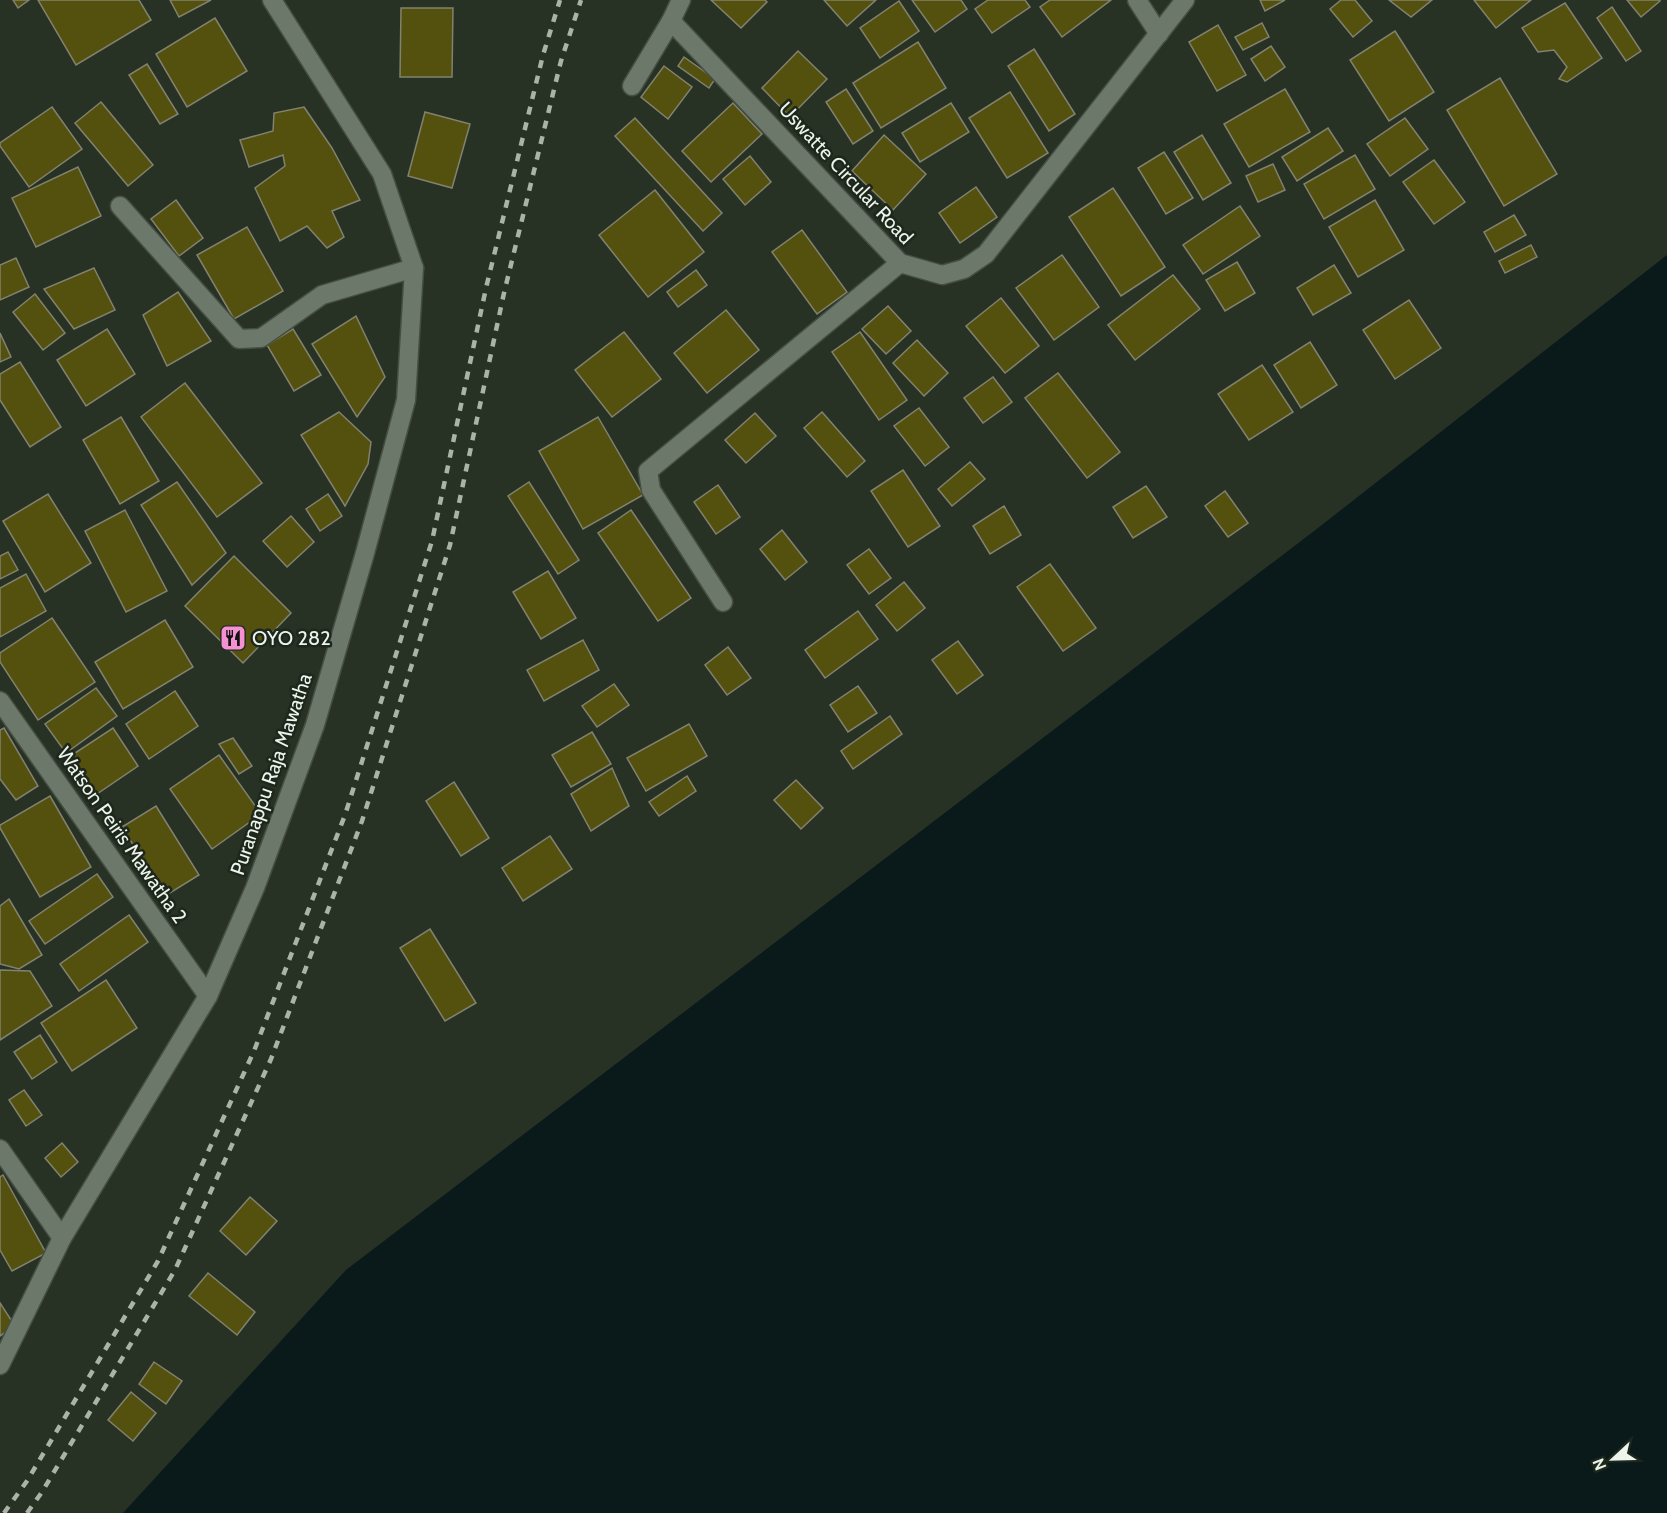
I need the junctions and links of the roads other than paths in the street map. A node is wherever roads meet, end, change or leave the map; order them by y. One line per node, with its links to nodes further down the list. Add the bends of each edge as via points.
1 (272, 0): 10 (street, Puranappu Raja Mawatha, via 382,174)
2 (681, 0): 5 (street)
3 (1137, 0): 6 (street)
4 (1185, 0): 6 (street, Uswatte Circular Road)
5 (671, 21): 7 (street); 9 (street, Uswatte Circular Road)
6 (1160, 34): 9 (street, Uswatte Circular Road, via 986,254 964,269 942,275)
7 (632, 86)
8 (120, 206): 10 (street, via 240,339 261,338 322,295)
9 (900, 263): 11 (street, via 648,471 651,490)
10 (414, 268): 13 (street, Puranappu Raja Mawatha, via 406,400 355,588 315,725 255,888)
11 (723, 602)
12 (0, 701): 13 (street, Watson Peiris Mawatha 2)
13 (208, 996): 15 (street, Puranappu Raja Mawatha)
14 (0, 1149): 15 (street)
15 (62, 1238): 16 (street, Puranappu Raja Mawatha)
16 (0, 1365)

